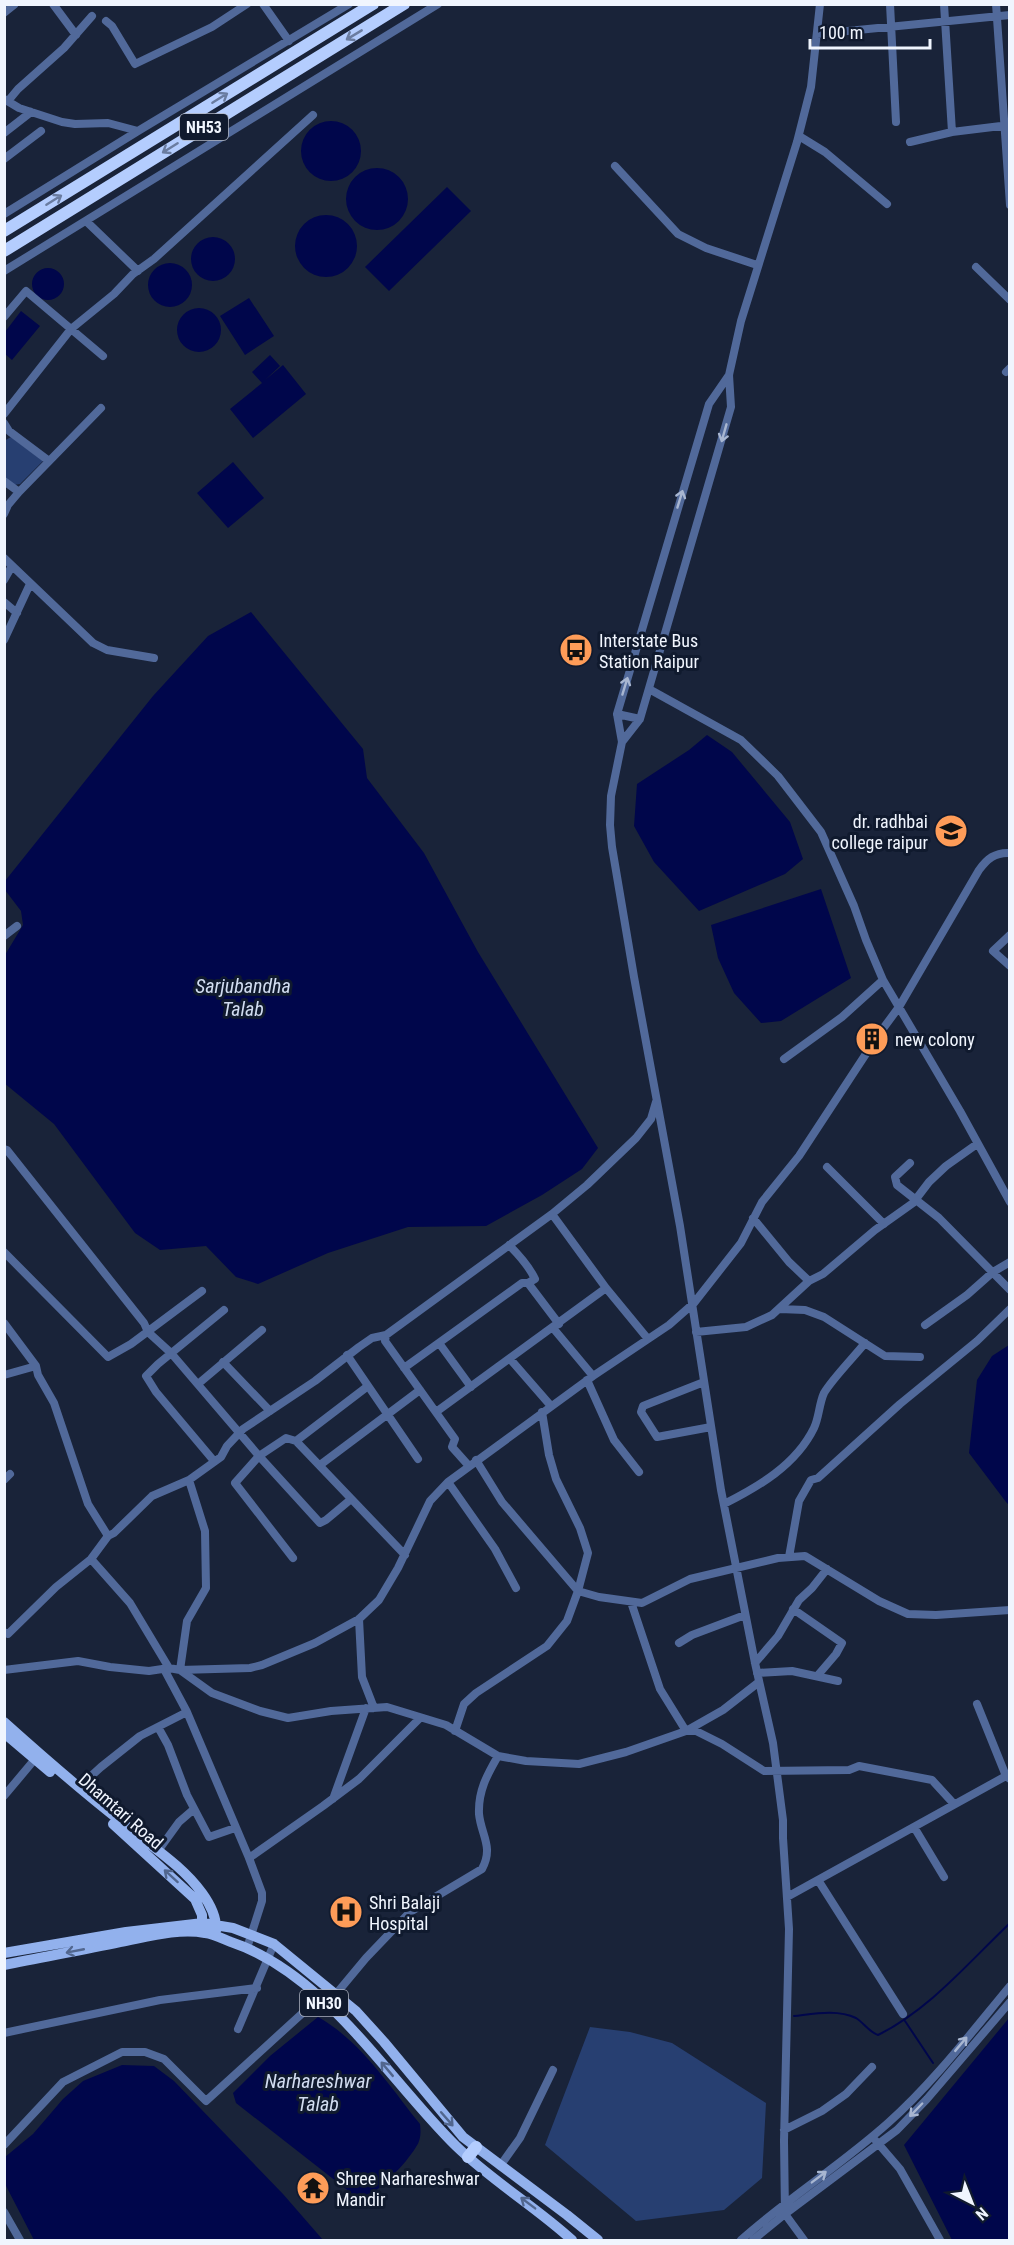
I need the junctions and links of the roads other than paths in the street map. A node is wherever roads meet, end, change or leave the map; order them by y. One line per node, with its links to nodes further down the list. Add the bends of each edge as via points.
1 (53, 4): 21 (street)
2 (247, 4): 17 (street, via 212,27 135,64)
3 (263, 4): 22 (street)
4 (349, 4): 22 (street)
5 (373, 4): 41 (highway, NH53, one-way to 5)
6 (404, 4): 42 (highway, NH53, one-way to 42)
7 (438, 4): 40 (street)
8 (820, 4): 20 (street)
9 (890, 4): 19 (street)
10 (944, 4): 18 (street)
11 (996, 4): 16 (street)
12 (14, 5): 13 (street)
13 (4, 13)
14 (1010, 15): 16 (street)
15 (92, 16): 21 (street)
16 (996, 17): 18 (street); 23 (street)
17 (106, 21)
18 (945, 22): 19 (street); 31 (street)
19 (891, 27): 20 (street); 27 (street)
20 (817, 34): 33 (street, via 811,87)
21 (75, 35): 24 (street)
22 (289, 41): 30 (street)
23 (1005, 73): 28 (street)
24 (6, 100): 25 (street)
25 (32, 112): 30 (street, via 75,124 108,123); 32 (street)
26 (313, 115): 46 (street)
27 (896, 122)
28 (1007, 125): 31 (street); 38 (street)
29 (41, 131): 35 (street)
30 (138, 131): 39 (street)
31 (952, 132): 34 (street)
32 (4, 134)
33 (798, 136): 37 (street, via 825,152); 43 (street)
34 (910, 142)
35 (4, 159)
36 (615, 166): 43 (street, via 678,234)
37 (887, 204)
38 (1010, 205)
39 (4, 214)
40 (86, 221): 45 (street); 46 (street)
41 (4, 231)
42 (4, 251)
43 (757, 265): 51 (street)
44 (976, 267): 47 (street)
45 (4, 271)
46 (138, 271): 49 (street)
47 (1010, 300)
48 (4, 317): 49 (street, via 26,291)
49 (71, 329): 50 (street); 53 (street)
50 (103, 356)
51 (729, 375): 67 (street, one-way to 67, via 731,407); 68 (street, one-way to 51, via 709,404)
52 (101, 408): 55 (street)
53 (4, 414)
54 (6, 430): 55 (street)
55 (49, 461): 57 (street)
56 (4, 481): 57 (street)
57 (19, 492): 58 (street)
58 (4, 514)
59 (4, 558): 60 (street)
60 (12, 566): 61 (street); 62 (street)
61 (4, 580)
62 (30, 584): 64 (street); 66 (street, via 93,643 107,650)
63 (4, 602): 64 (street)
64 (17, 613): 65 (street)
65 (4, 640)
66 (154, 658)
67 (649, 689): 69 (street); 76 (street, via 741,740 778,776 821,832)
68 (616, 714): 69 (street); 70 (street)
69 (640, 719): 70 (street)
70 (622, 742): 79 (street, via 611,796 610,825)
71 (1010, 853): 77 (street, via 992,856 979,870)
72 (17, 926): 74 (street)
73 (1010, 935): 75 (street, via 993,951)
74 (4, 936)
75 (1010, 966)
76 (883, 980): 77 (street); 78 (street, via 842,1017)
77 (899, 1007): 80 (street); 87 (street)
78 (784, 1059)
79 (657, 1100): 86 (street, via 651,1119 636,1138); 98 (street)
80 (977, 1144): 84 (street, via 946,1166); 85 (street)
81 (4, 1149): 106 (street)
82 (910, 1163): 84 (street, via 895,1180)
83 (827, 1167): 88 (street)
84 (916, 1199): 88 (street); 92 (street)
85 (1010, 1202)
86 (552, 1214): 89 (street); 95 (street)
87 (753, 1218): 93 (street); 98 (street, via 731,1257)
88 (885, 1224): 93 (street)
89 (509, 1245): 94 (street, via 534,1275 535,1279); 108 (street)
90 (4, 1252): 106 (street, via 108,1357)
91 (1010, 1262): 92 (street)
92 (993, 1272): 96 (street); 103 (street)
93 (809, 1281): 99 (street)
94 (528, 1284): 104 (street); 110 (street, via 522,1282)
95 (606, 1288): 104 (street); 109 (street)
96 (1010, 1290)
97 (202, 1291): 106 (street)
98 (692, 1305): 107 (street); 109 (street)
99 (780, 1309): 107 (street, via 746,1327); 111 (street, via 805,1310 824,1317)
100 (1010, 1309): 146 (street, via 818,1478 811,1480 799,1501)
101 (224, 1310): 112 (street)
102 (4, 1323): 117 (street)
103 (926, 1325)
104 (556, 1326): 115 (street); 120 (street)
105 (262, 1330): 116 (street)
106 (148, 1332): 112 (street)
107 (696, 1332): 121 (street)
108 (386, 1335): 113 (street, via 372,1338); 118 (street, via 385,1341)
109 (648, 1339): 120 (street)
110 (439, 1343): 118 (street); 124 (street)
111 (865, 1343): 114 (street, via 885,1356); 143 (street, via 824,1394 816,1425 795,1457 756,1488)
112 (171, 1353): 122 (street); 136 (street, via 146,1378)
113 (347, 1355): 123 (street); 127 (street)
114 (920, 1357)
115 (510, 1359): 124 (street); 126 (street)
116 (224, 1362): 122 (street); 127 (street)
117 (36, 1366): 119 (street); 144 (street, via 54,1403 88,1504)
118 (404, 1368): 125 (street)
119 (4, 1375)
120 (590, 1378): 126 (street); 139 (street, via 615,1440)
121 (704, 1382): 131 (street); 131 (street, via 643,1406 641,1412 657,1437)
122 (198, 1384): 132 (street)
123 (368, 1386): 130 (street); 133 (street)
124 (471, 1387): 128 (street)
125 (420, 1390): 128 (street); 130 (street)
126 (551, 1406): 129 (street)
127 (270, 1411): 132 (street)
128 (436, 1412): 137 (street, via 455,1439 452,1447)
129 (542, 1412): 137 (street); 152 (street, via 556,1479 588,1553)
130 (387, 1414): 135 (street); 138 (street)
131 (711, 1427): 143 (street)
132 (238, 1433): 134 (street); 136 (street)
133 (296, 1441): 134 (street, via 286,1438); 138 (street)
134 (259, 1456): 142 (street, via 320,1523); 147 (street, via 235,1483)
135 (418, 1459)
136 (214, 1461): 140 (street)
137 (472, 1463): 141 (street); 152 (street)
138 (320, 1465): 142 (street)
139 (639, 1473)
140 (189, 1480): 144 (street, via 152,1496); 163 (street, via 205,1531 206,1588 187,1621)
141 (448, 1482): 145 (street, via 430,1500); 151 (street, via 495,1549)
142 (350, 1500): 145 (street)
143 (724, 1504): 149 (street)
144 (108, 1536): 148 (street)
145 (405, 1556): 157 (street, via 379,1600)
146 (789, 1557): 149 (street); 150 (street, via 805,1556)
147 (293, 1558)
148 (92, 1559): 158 (street, via 56,1587 8,1634); 161 (street, via 130,1603)
149 (736, 1568): 153 (street, via 690,1579 642,1603); 156 (street)
150 (827, 1569): 154 (street); 155 (street, via 908,1614 936,1616)
151 (516, 1588)
152 (578, 1591): 153 (street); 173 (street, via 567,1621 547,1646 464,1704)
153 (631, 1602): 174 (street, via 660,1689)
154 (793, 1609): 160 (street, via 778,1636); 164 (street, via 842,1643)
155 (1010, 1610)
156 (745, 1615): 159 (street); 160 (street)
157 (359, 1619): 163 (street, via 262,1665); 168 (street, via 362,1677)
158 (4, 1632)
159 (679, 1643)
160 (755, 1663): 165 (street)
161 (166, 1669): 162 (street, via 148,1671 78,1661); 163 (street); 169 (street)
162 (7, 1670)
163 (180, 1670): 168 (street, via 212,1693 288,1718)
164 (818, 1675): 165 (street, via 792,1671); 166 (street)
165 (758, 1677): 174 (street, via 723,1710); 178 (street)
166 (838, 1681)
167 (977, 1704): 179 (street)
168 (370, 1708): 170 (street, via 387,1707); 182 (street)
169 (187, 1712): 172 (street); 185 (street)
170 (420, 1718): 173 (street); 182 (street, via 359,1779)
171 (4, 1722): 180 (main road, Dhamtari Road)
172 (158, 1727): 180 (street, via 132,1742); 184 (street)
173 (455, 1731): 176 (street)
174 (686, 1731): 176 (street, via 579,1764); 178 (street, via 696,1731 722,1744 764,1771)
175 (4, 1733): 177 (main road, Dhamtari Road)
176 (498, 1756): 203 (street, via 482,1783 479,1814 488,1859 482,1869 410,1912)
177 (35, 1759): 181 (street); 193 (main road, Dhamtari Road, one-way to 177, via 199,1906 190,1893)
178 (777, 1772): 183 (street, via 849,1770 859,1766 884,1770 932,1780); 191 (street)
179 (1008, 1777): 183 (street)
180 (79, 1787): 187 (main road, Dhamtari Road)
181 (4, 1796)
182 (333, 1799): 188 (street)
183 (954, 1804): 186 (street)
184 (194, 1809): 185 (street, via 209,1837); 187 (street)
185 (235, 1827): 188 (street)
186 (914, 1827): 189 (street); 190 (street)
187 (158, 1851): 192 (main road, Dhamtari Road, via 201,1891)
188 (249, 1858): 195 (street, via 262,1893)
189 (944, 1877)
190 (818, 1880): 191 (street); 206 (street)
191 (787, 1897): 211 (street)
192 (216, 1924): 193 (main road, NH30); 194 (main road); 195 (main road, NH30)
193 (203, 1927): 194 (main road, NH30); 198 (main road, NH30, via 126,1932); 200 (main road, NH30, one-way to 200)
194 (215, 1936): 197 (main road, NH30)
195 (252, 1936): 196 (main road, NH30); 197 (street)
196 (274, 1944): 199 (street); 203 (main road, NH30)
197 (247, 1948): 199 (main road, NH30)
198 (4, 1953)
199 (268, 1958): 202 (street); 204 (main road, NH30)
200 (4, 1965)
201 (1010, 1986): 212 (street, one-way to 201, via 928,2084)
202 (256, 1988): 207 (street); 208 (street, via 160,2000)
203 (333, 1991): 204 (street); 215 (main road, NH30, one-way to 215, via 384,2042)
204 (319, 1998): 214 (street, via 206,2101 164,2059 145,2052 122,2052 63,2082); 215 (main road, NH30, one-way to 204, via 431,2121 348,2025)
205 (1010, 2002): 213 (street, one-way to 213, via 927,2099)
206 (903, 2014)
207 (238, 2029)
208 (4, 2033)
209 (872, 2067): 211 (street, via 846,2094)
210 (553, 2070): 216 (street, via 520,2138)
211 (784, 2130): 217 (street)
212 (872, 2137): 213 (street); 217 (street, one-way to 212)
213 (878, 2144): 219 (street); 226 (street, via 900,2169)
214 (4, 2145)
215 (472, 2152): 216 (main road, NH30); 221 (main road, NH30, one-way to 215)
216 (500, 2166): 222 (main road, NH30)
217 (785, 2204): 219 (street); 223 (street)
218 (4, 2212): 220 (street)
219 (785, 2214): 224 (street); 225 (street)
220 (20, 2241)
221 (572, 2241)
222 (598, 2241)
223 (741, 2241)
224 (753, 2241)
225 (804, 2241)
226 (940, 2241)

